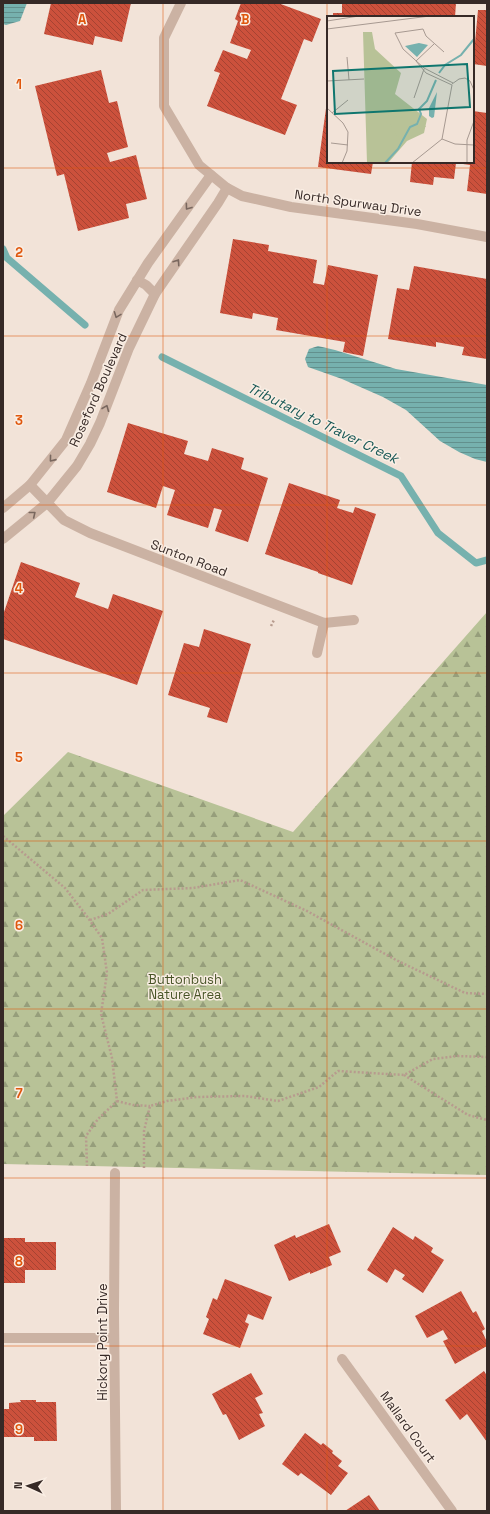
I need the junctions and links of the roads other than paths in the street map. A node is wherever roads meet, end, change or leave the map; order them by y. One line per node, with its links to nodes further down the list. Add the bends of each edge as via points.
1 (181, 3): 2 (street, North Spurway Drive, via 164,38 164,106 199,165)
2 (211, 175): 3 (street, North Spurway Drive); 5 (street, Roseford Boulevard, one-way to 5)
3 (227, 188): 4 (street, North Spurway Drive, via 242,196 291,207 417,224); 6 (street, Roseford Boulevard, one-way to 3)
4 (487, 237)
5 (137, 280): 6 (street); 7 (street, Roseford Boulevard, one-way to 7, via 119,310 66,440)
6 (155, 294): 8 (street, Roseford Boulevard, one-way to 6, via 78,466 90,444)
7 (30, 485): 8 (street, Sunton Road); 9 (street, Roseford Boulevard)
8 (47, 503): 10 (street, Roseford Boulevard, one-way to 8); 12 (street, Sunton Road, via 64,520 90,534)
9 (3, 508)
10 (3, 539)
11 (354, 620): 12 (street, Sunton Road)
12 (324, 623): 13 (street)
13 (317, 653)
14 (115, 1173): 16 (street, Hickory Point Drive)
15 (3, 1338): 16 (street)
16 (114, 1338): 18 (street, Hickory Point Drive)
17 (342, 1359): 19 (street, Mallard Court)
18 (116, 1511)
19 (452, 1511)

